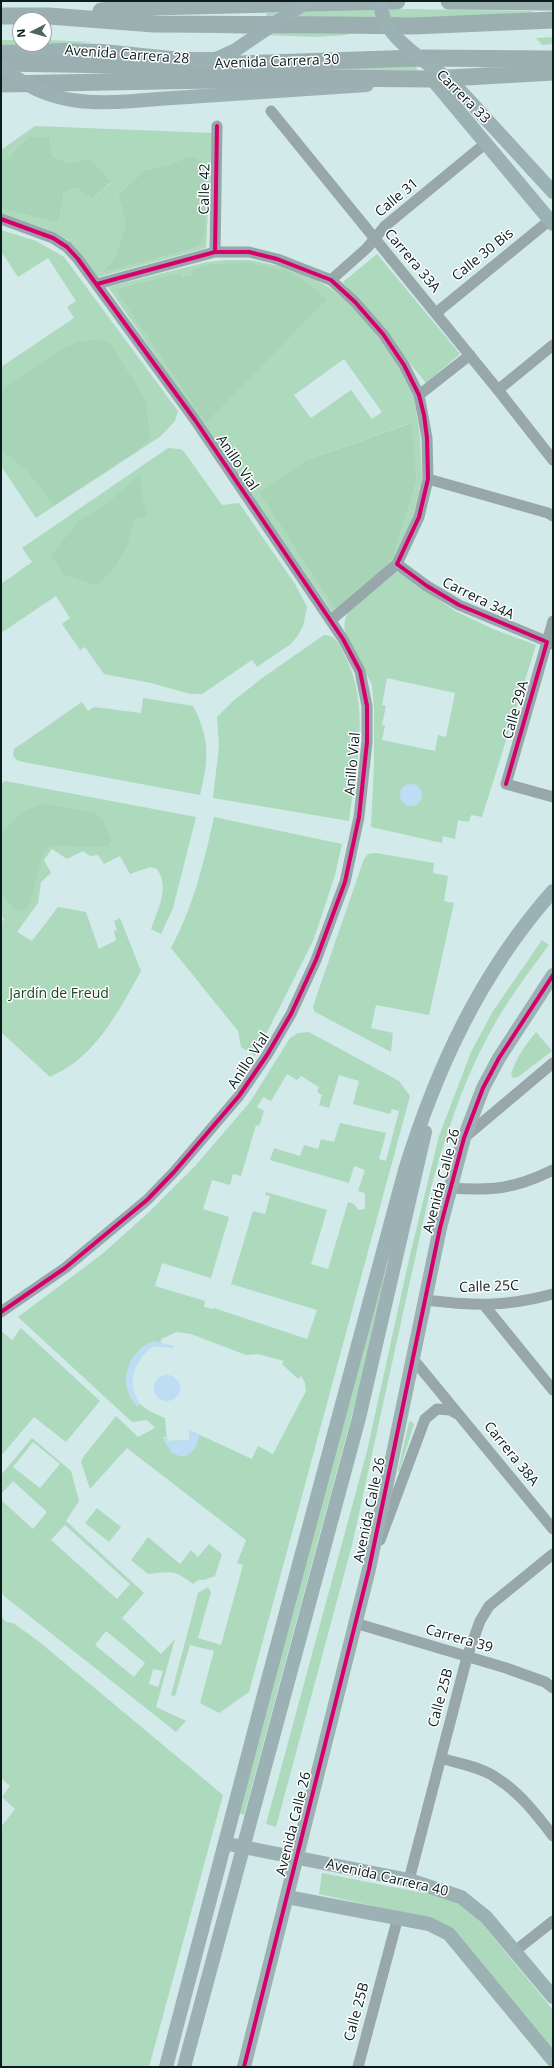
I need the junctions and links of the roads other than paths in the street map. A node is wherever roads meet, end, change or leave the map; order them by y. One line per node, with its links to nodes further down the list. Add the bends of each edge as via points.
1 (227, 1): 8 (main road)
2 (308, 1): 16 (main road, Avenida Carrera 28, bridge, via 234,51 216,59 181,59 103,51)
3 (380, 1): 25 (main road, Carrera 33, bridge, via 382,14 390,29 452,82)
4 (397, 1): 8 (highway)
5 (449, 1): 6 (highway)
6 (553, 4)
7 (113, 6): 8 (highway); 13 (highway)
8 (206, 6)
9 (1, 7): 10 (main road)
10 (12, 13)
11 (1, 16): 12 (highway)
12 (12, 16)
13 (52, 16)
14 (52, 16): 15 (highway, via 154,24 413,26)
15 (553, 20)
16 (1, 52)
17 (553, 59): 18 (highway, Avenida Carrera 30, via 413,58 178,66)
18 (1, 64): 20 (main road, Avenida Carrera 30, bridge, via 21,82 46,95 100,102 321,89)
19 (553, 72): 20 (highway, Avenida Carrera 30)
20 (432, 78): 21 (highway, Avenida Carrera 30); 24 (main road, Carrera 33)
21 (1, 84)
22 (271, 111): 28 (street, Carrera 33A)
23 (217, 126): 29 (street, Calle 42)
24 (486, 143): 27 (main road, Carrera 33); 28 (street, Calle 31, via 385,226)
25 (553, 192)
26 (1, 219): 31 (street, Anillo Vial, via 32,229 67,247)
27 (551, 222): 32 (street, Calle 30 Bis)
28 (374, 239): 30 (street, Calle 31); 32 (street, Carrera 33A)
29 (211, 254): 30 (street, via 249,252 277,259); 31 (street)
30 (331, 280): 36 (street, via 355,302 383,334 404,365)
31 (97, 284): 43 (street, Anillo Vial, via 195,420)
32 (436, 313): 34 (street, Carrera 33A)
33 (553, 345): 35 (street)
34 (470, 354): 35 (street, Carrera 33A); 36 (street)
35 (498, 390): 37 (street, Carrera 33A)
36 (418, 395): 40 (street, via 427,438)
37 (530, 431): 38 (street, Carrera 33A); 39 (street, Carrera 33A)
38 (553, 451)
39 (553, 460)
40 (428, 479): 41 (street); 42 (street, via 419,517)
41 (551, 514)
42 (397, 564): 43 (street); 45 (street, Carrera 34A, via 459,605)
43 (331, 620): 57 (street, Anillo Vial, via 360,671 367,706 366,742 359,817 350,863 312,970 267,1055 239,1096 174,1172 147,1200 75,1260)
44 (553, 620): 45 (street, Calle 29A)
45 (550, 643): 46 (street, Calle 29A, via 506,784)
46 (553, 797)
47 (553, 891): 50 (main road, Avenida Calle 26, via 522,928 474,1000)
48 (553, 976): 51 (main road, Avenida Calle 26, via 499,1058)
49 (553, 1063): 51 (street)
50 (437, 1080): 69 (main road, Avenida Calle 26, via 405,1170); 70 (main road, Avenida Calle 26, via 359,1418)
51 (464, 1138): 53 (main road, Avenida Calle 26)
52 (553, 1170): 53 (street, via 533,1180 504,1188)
53 (450, 1188): 55 (main road, Avenida Calle 26)
54 (553, 1294): 56 (street, Calle 25C, via 507,1304)
55 (425, 1300): 56 (street, Calle 25C); 58 (main road, Avenida Calle 26)
56 (484, 1305): 59 (street)
57 (1, 1312)
58 (413, 1359): 60 (street, Carrera 38A); 63 (main road, Avenida Calle 26)
59 (553, 1390)
60 (462, 1416): 61 (street, Carrera 38A); 63 (street, via 450,1410 437,1409 425,1419)
61 (553, 1529)
62 (553, 1554): 65 (street, Calle 25B, via 489,1606 480,1621)
63 (369, 1568): 64 (main road, Avenida Calle 26)
64 (355, 1623): 65 (street, Carrera 39); 71 (main road, Avenida Calle 26)
65 (467, 1657): 66 (street, Carrera 39, via 545,1682); 67 (street, Calle 25B)
66 (553, 1688)
67 (441, 1758): 68 (street, via 485,1772 498,1779 528,1804); 72 (street, Calle 25B)
68 (553, 1836)
69 (225, 1844): 70 (main road, Avenida Carrera 40); 80 (main road, Avenida Calle 26)
70 (242, 1847): 71 (main road, Avenida Carrera 40); 81 (main road, Avenida Calle 26)
71 (297, 1858): 72 (main road, Avenida Carrera 40); 73 (main road, Avenida Calle 26)
72 (409, 1880): 76 (main road, Avenida Carrera 40, via 449,1892 468,1901 486,1917)
73 (287, 1897): 74 (main road); 79 (main road, Avenida Calle 26)
74 (398, 1917): 78 (main road, via 429,1924 449,1934); 82 (street, Calle 25B)
75 (553, 1921): 76 (street)
76 (515, 1952): 77 (main road, Avenida Carrera 40)
77 (553, 1997)
78 (553, 2060)
79 (244, 2066)
80 (166, 2067)
81 (184, 2067)
82 (358, 2067)

